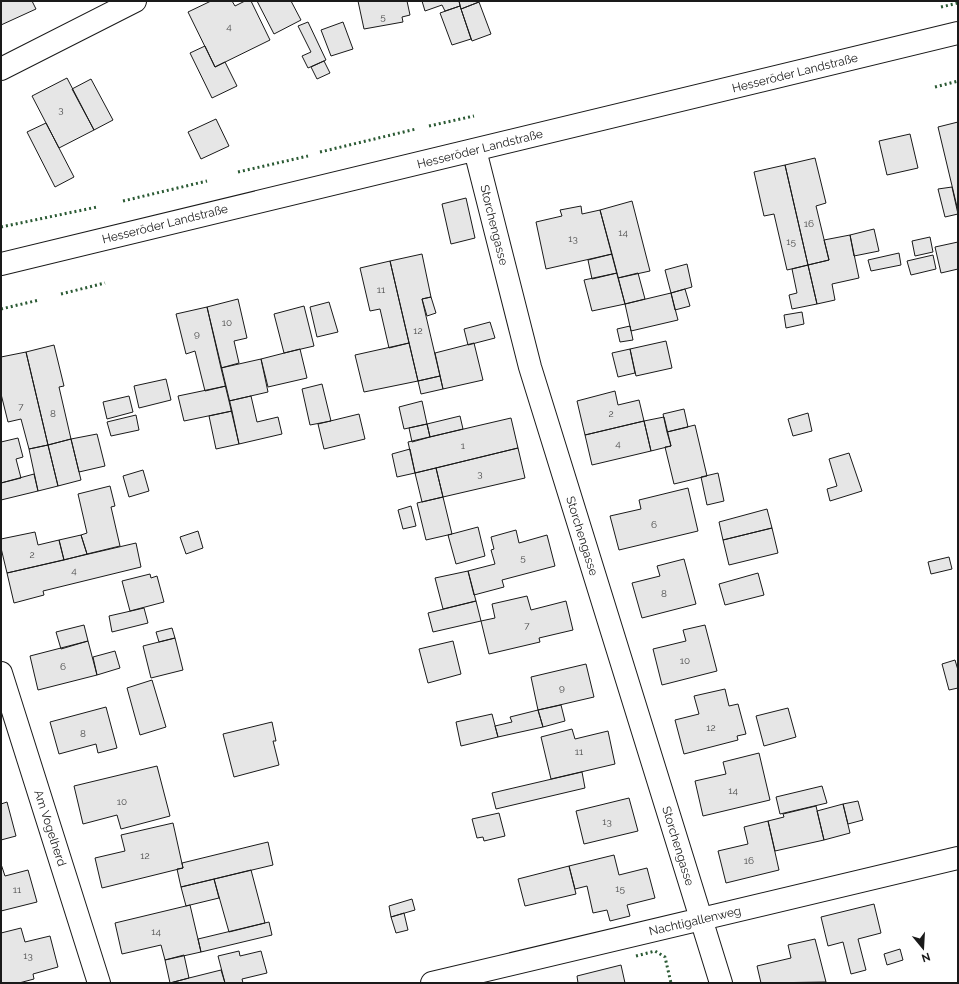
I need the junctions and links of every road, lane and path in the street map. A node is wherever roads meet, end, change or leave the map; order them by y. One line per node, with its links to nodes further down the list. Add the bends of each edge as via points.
1 (135, 1): 3 (street)
2 (958, 33): 4 (street, Hesseröder Landstraße)
3 (1, 69)
4 (475, 150): 5 (street, Hesseröder Landstraße); 8 (street, Storchengasse, via 530,367)
5 (1, 264)
6 (1, 673): 9 (street, Am Vogelherd)
7 (958, 858): 8 (street, Nachtigallenweg)
8 (701, 920): 10 (street, Nachtigallenweg); 11 (street, Storchengasse)
9 (99, 983)
10 (432, 983)
11 (721, 983)

